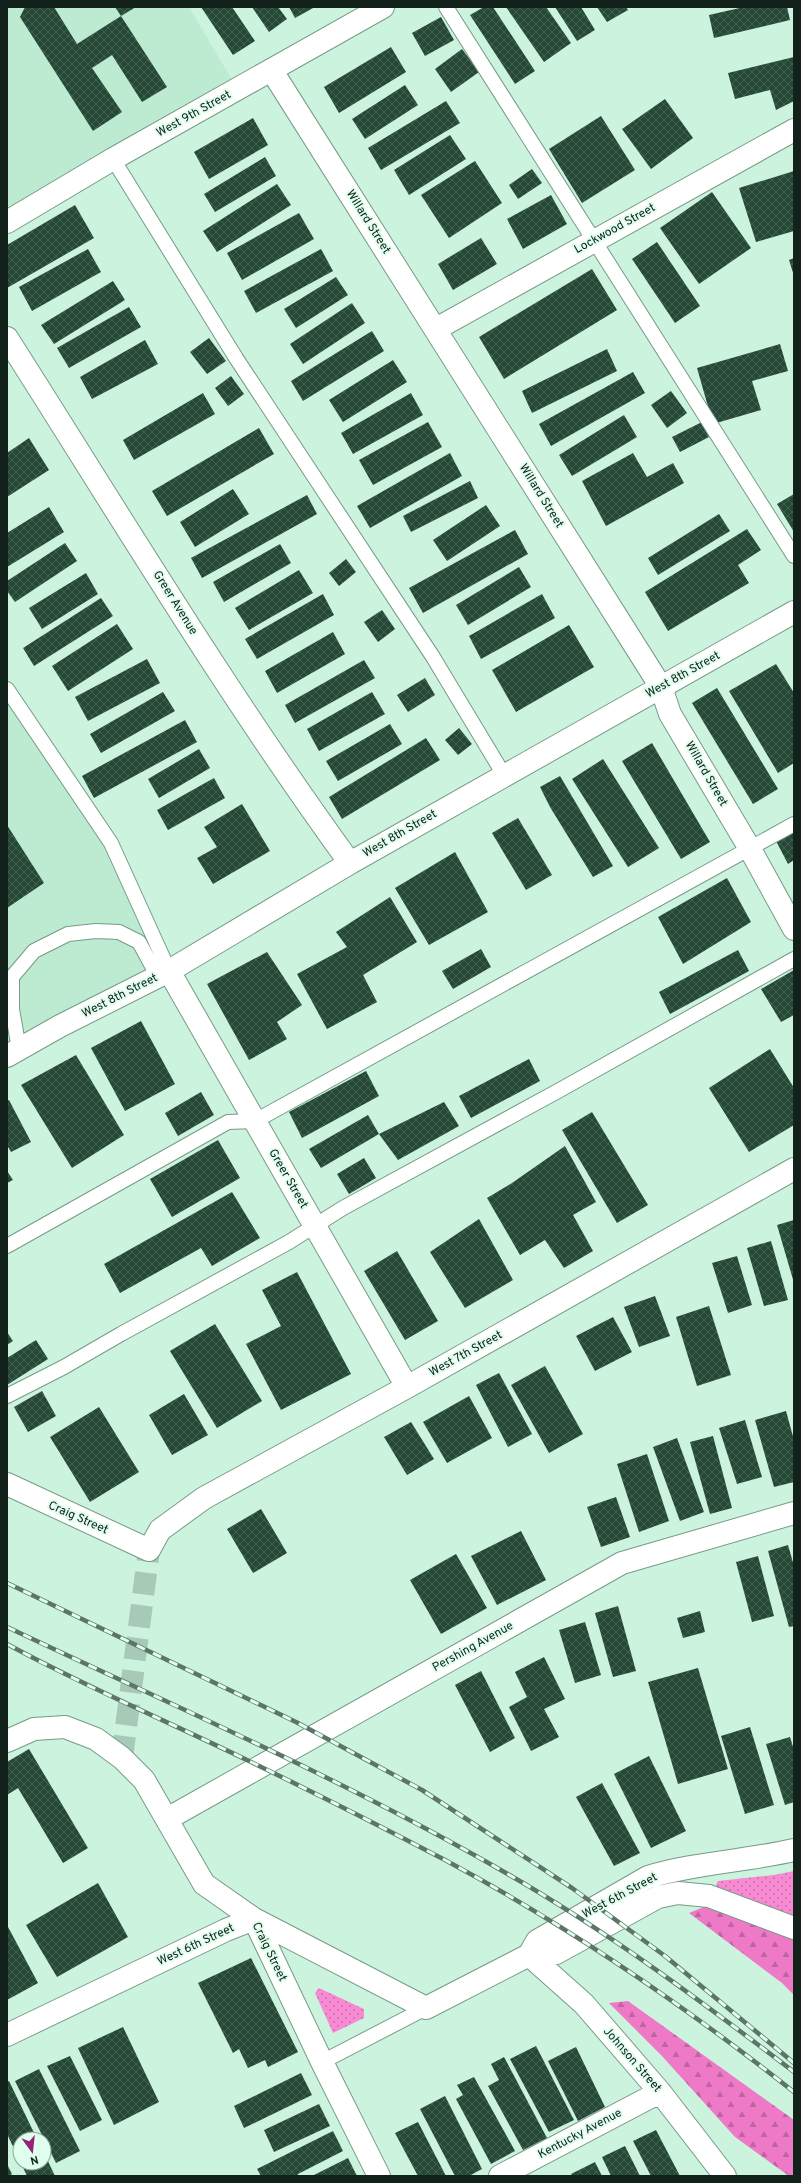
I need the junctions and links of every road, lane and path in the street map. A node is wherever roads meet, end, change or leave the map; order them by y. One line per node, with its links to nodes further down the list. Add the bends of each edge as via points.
1 (383, 7): 3 (street, West 9th Street)
2 (446, 7): 7 (lane)
3 (272, 71): 5 (street, West 9th Street); 8 (street, Willard Street)
4 (794, 130): 7 (street, Lockwood Street)
5 (113, 159): 6 (street, West 9th Street); 14 (lane, via 236,358 433,657)
6 (7, 222)
7 (594, 240): 8 (street, Lockwood Street); 10 (lane)
8 (436, 329): 12 (street, Willard Street)
9 (7, 338): 17 (street, Greer Avenue, via 304,801)
10 (794, 556)
11 (794, 612): 12 (street, West 8th Street)
12 (661, 687): 14 (street, West 8th Street); 16 (street, Willard Street, via 670,714)
13 (7, 689): 20 (lane, via 111,843)
14 (504, 775): 17 (street, West 8th Street)
15 (794, 824): 16 (lane)
16 (750, 849): 18 (street, Willard Street); 22 (lane)
17 (350, 863): 20 (street, West 8th Street)
18 (794, 929)
19 (794, 959): 24 (lane)
20 (163, 974): 21 (street, West 8th Street); 21 (lane, via 139,942 119,932 68,934 34,951 12,976); 22 (street, Greer Street)
21 (13, 1053)
22 (255, 1121): 24 (street, Greer Street); 25 (lane, via 228,1122)
23 (794, 1169): 26 (street, West 7th Street)
24 (314, 1225): 26 (street, Greer Street); 27 (lane, via 289,1242)
25 (7, 1246)
26 (407, 1387): 30 (street, West 7th Street, via 204,1498 160,1530)
27 (7, 1396)
28 (7, 1484): 30 (street, Craig Street)
29 (794, 1513): 32 (street, Pershing Avenue, via 622,1563)
30 (149, 1550)
31 (7, 1741): 32 (street, Craig Street, via 34,1729 65,1727 96,1740 122,1758 144,1780)
32 (167, 1819): 34 (street, Craig Street, via 204,1884)
33 (794, 1850): 36 (street, West 6th Street, via 648,1878 537,1941)
34 (254, 1919): 37 (street); 38 (street, West 6th Street, via 219,1933); 39 (street, Craig Street)
35 (794, 1928): 36 (street, West 6th Street, via 709,1896 678,1893 658,1897 556,1953)
36 (529, 1954): 37 (street, West 6th Street); 40 (street, Johnson Street, via 584,2004)
37 (426, 2008): 39 (lane, West 6th Street)
38 (7, 2035)
39 (322, 2062): 41 (street, Craig Street)
40 (660, 2092): 42 (street, Kentucky Avenue); 43 (street, Johnson Street)
41 (379, 2176)
42 (500, 2176)
43 (725, 2176)

